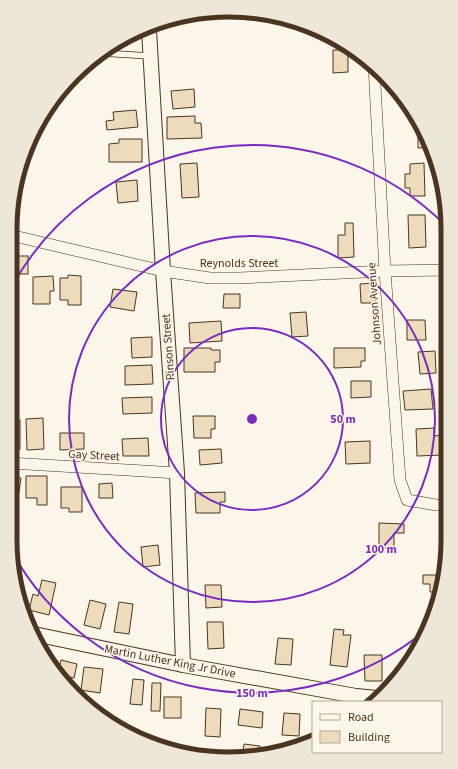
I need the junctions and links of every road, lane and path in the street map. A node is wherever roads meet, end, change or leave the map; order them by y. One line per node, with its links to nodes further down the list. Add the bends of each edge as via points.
1 (149, 33): 3 (street, Pinson Street)
2 (110, 54): 3 (lane)
3 (150, 56): 8 (street, Pinson Street)
4 (374, 75): 7 (street, Johnson Avenue)
5 (17, 238): 8 (street, Reynolds Street)
6 (441, 270): 7 (street, Reynolds Street)
7 (385, 271): 8 (street, Reynolds Street, via 239,278 210,278); 11 (street, Johnson Avenue, via 400,480 407,500)
8 (163, 272): 10 (street, Pinson Street)
9 (17, 463): 10 (street, Gay Street)
10 (177, 473): 13 (street, Pinson Street)
11 (441, 506)
12 (40, 635): 13 (street, Martin Luther King Jr Drive)
13 (183, 665): 14 (street, Martin Luther King Jr Drive)
14 (371, 697)

